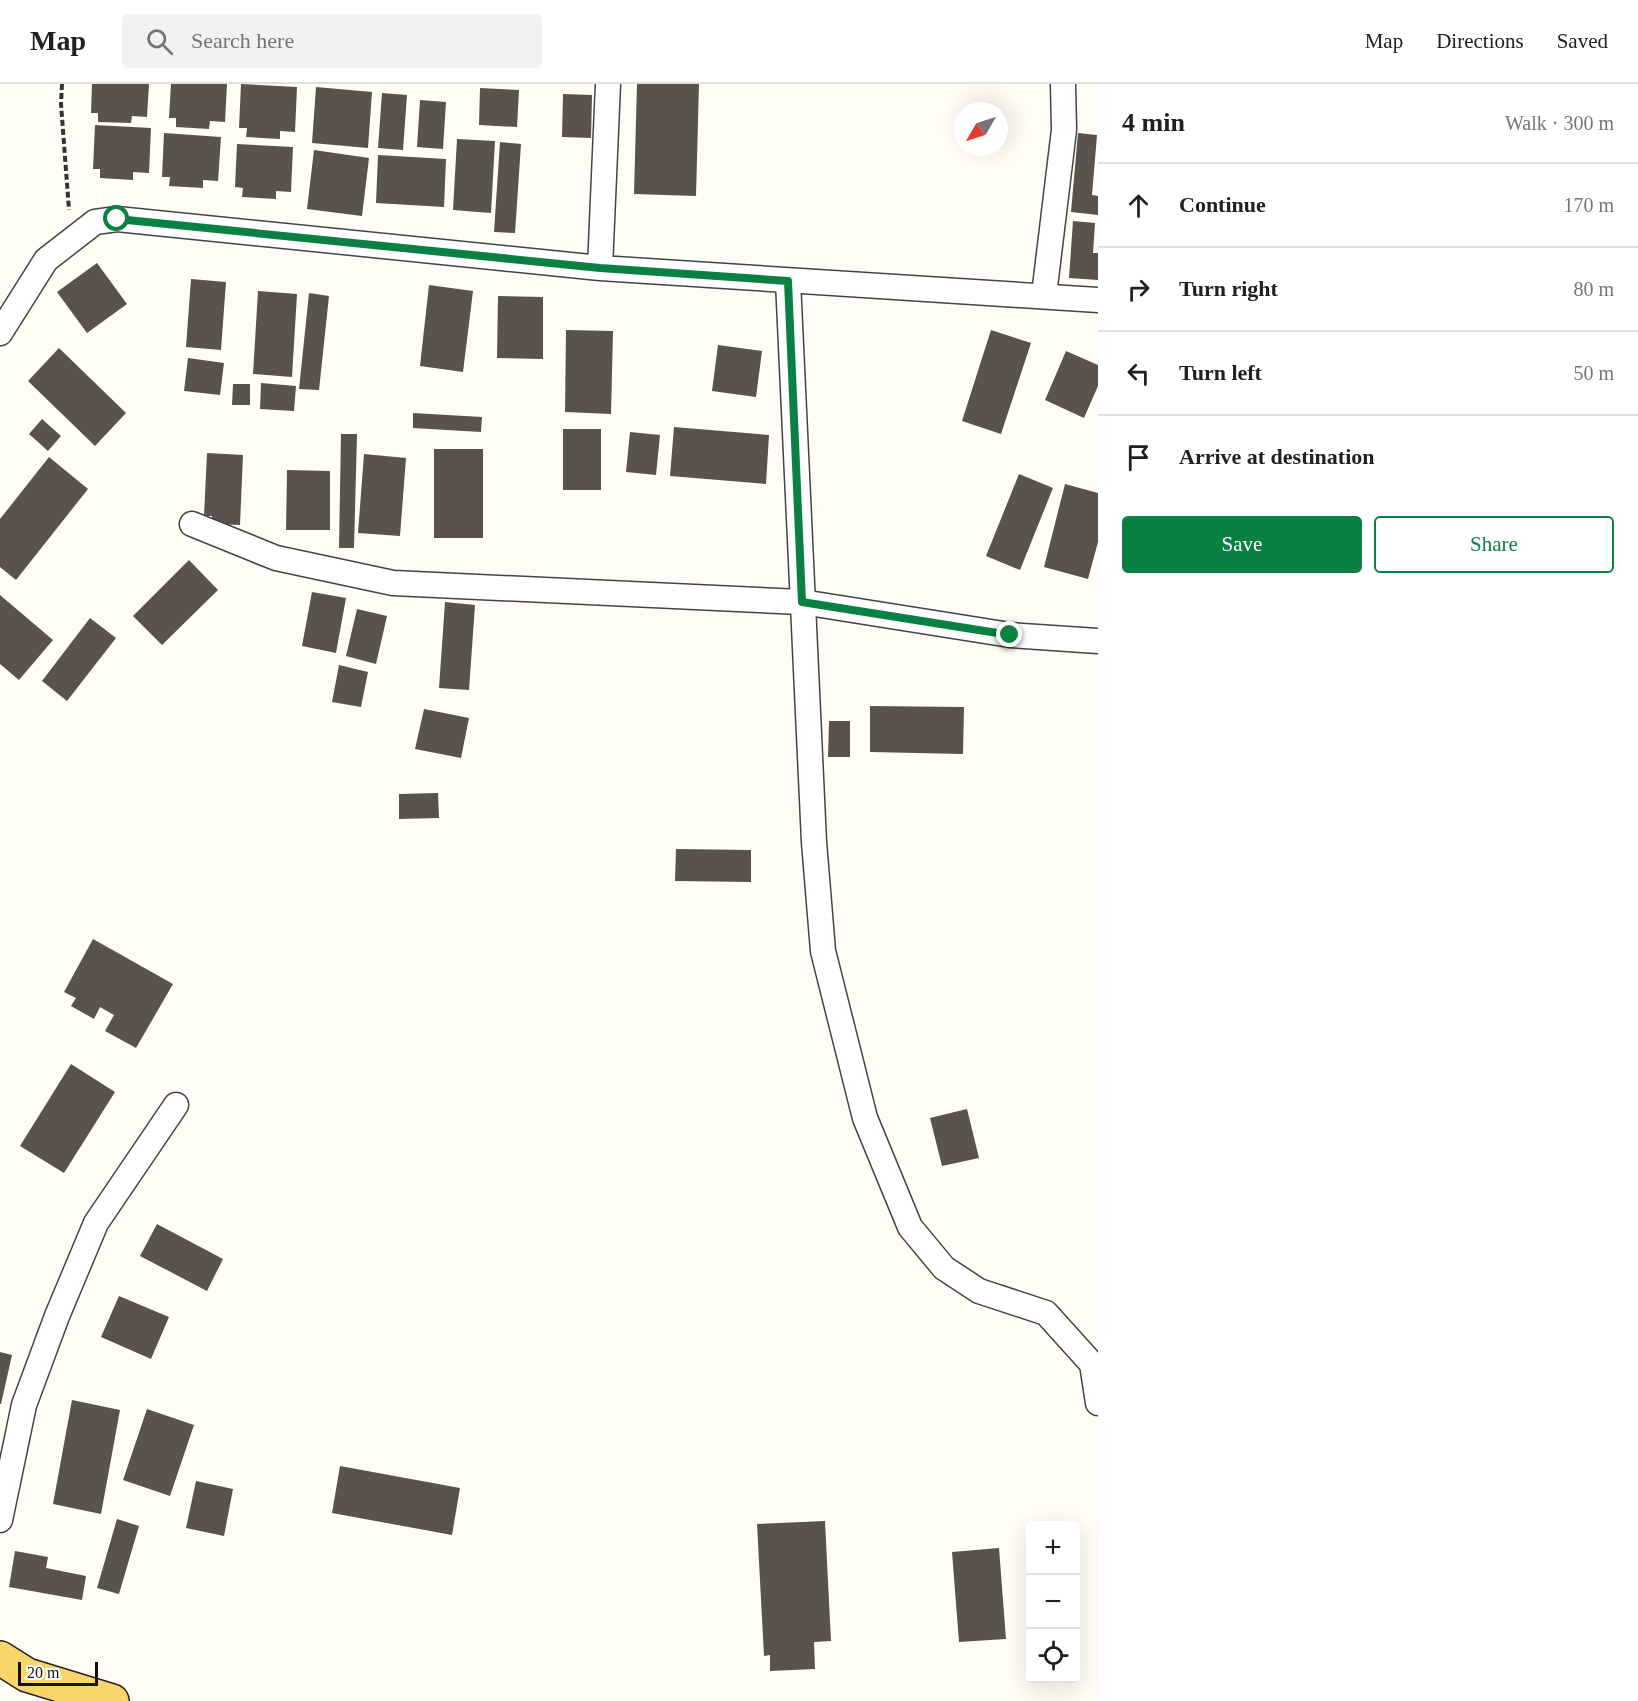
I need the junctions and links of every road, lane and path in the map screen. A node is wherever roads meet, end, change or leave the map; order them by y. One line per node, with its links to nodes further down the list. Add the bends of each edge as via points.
1 (62, 84): 4 (path)
2 (608, 84): 5 (street)
3 (1063, 84): 7 (street, via 1064,130)
4 (72, 238): 5 (street, via 94,222 117,219); 9 (street, via 46,260)
5 (600, 268): 6 (street)
6 (788, 281): 7 (street); 11 (street)
7 (1044, 295): 8 (street)
8 (1098, 300)
9 (0, 333)
10 (192, 524): 11 (street, via 276,558 393,583)
11 (802, 602): 12 (street, via 1010,635); 14 (street, via 823,951 865,1118 910,1227 944,1268 979,1291 1046,1313 1092,1364)
12 (1098, 641)
13 (176, 1105): 15 (street, via 96,1223 24,1405)
14 (1098, 1403)
15 (0, 1520)
16 (0, 1658): 17 (main road, via 27,1675)
17 (112, 1701)

